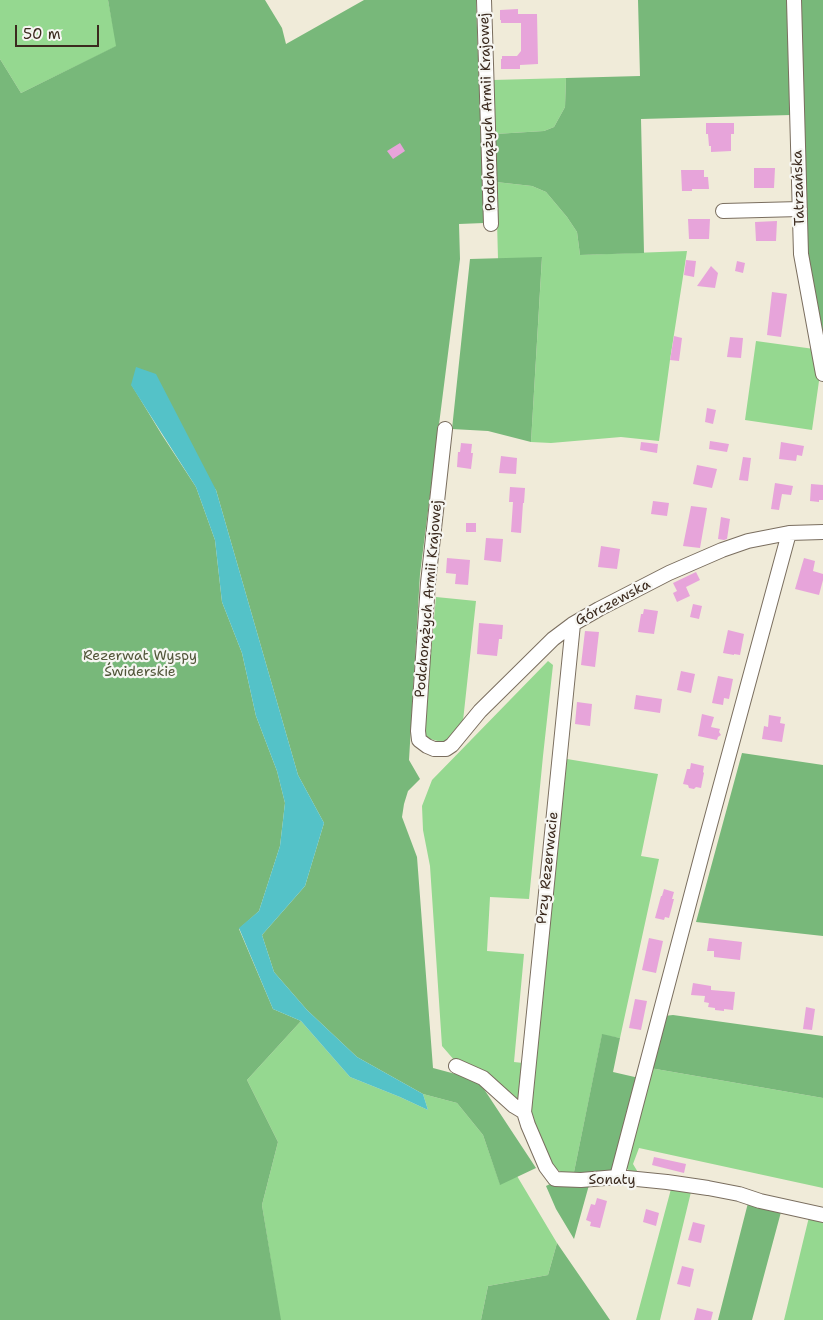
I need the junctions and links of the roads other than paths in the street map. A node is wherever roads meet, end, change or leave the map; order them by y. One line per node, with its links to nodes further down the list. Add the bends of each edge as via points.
1 (484, 0): 5 (street, Podchorążych Armii Krajowej)
2 (794, 0): 3 (street, Tatrzańska)
3 (800, 209): 4 (street); 6 (street, Tatrzańska, via 801,254)
4 (722, 211)
5 (491, 224)
6 (823, 374)
7 (445, 429): 11 (street, Podchorążych Armii Krajowej, via 428,583 418,731 419,740 427,746)
8 (823, 532): 9 (street, Górczewska)
9 (789, 533): 10 (street, Górczewska, via 722,550 669,573); 14 (street)
10 (573, 624): 11 (street, Górczewska, via 553,639); 13 (street, Przy Rezerwacie)
11 (446, 749)
12 (456, 1066): 13 (street, via 483,1078)
13 (524, 1112): 14 (street, Sonaty, via 546,1168 555,1179)
14 (617, 1177): 15 (street, Sonaty, via 708,1188)
15 (823, 1215)

